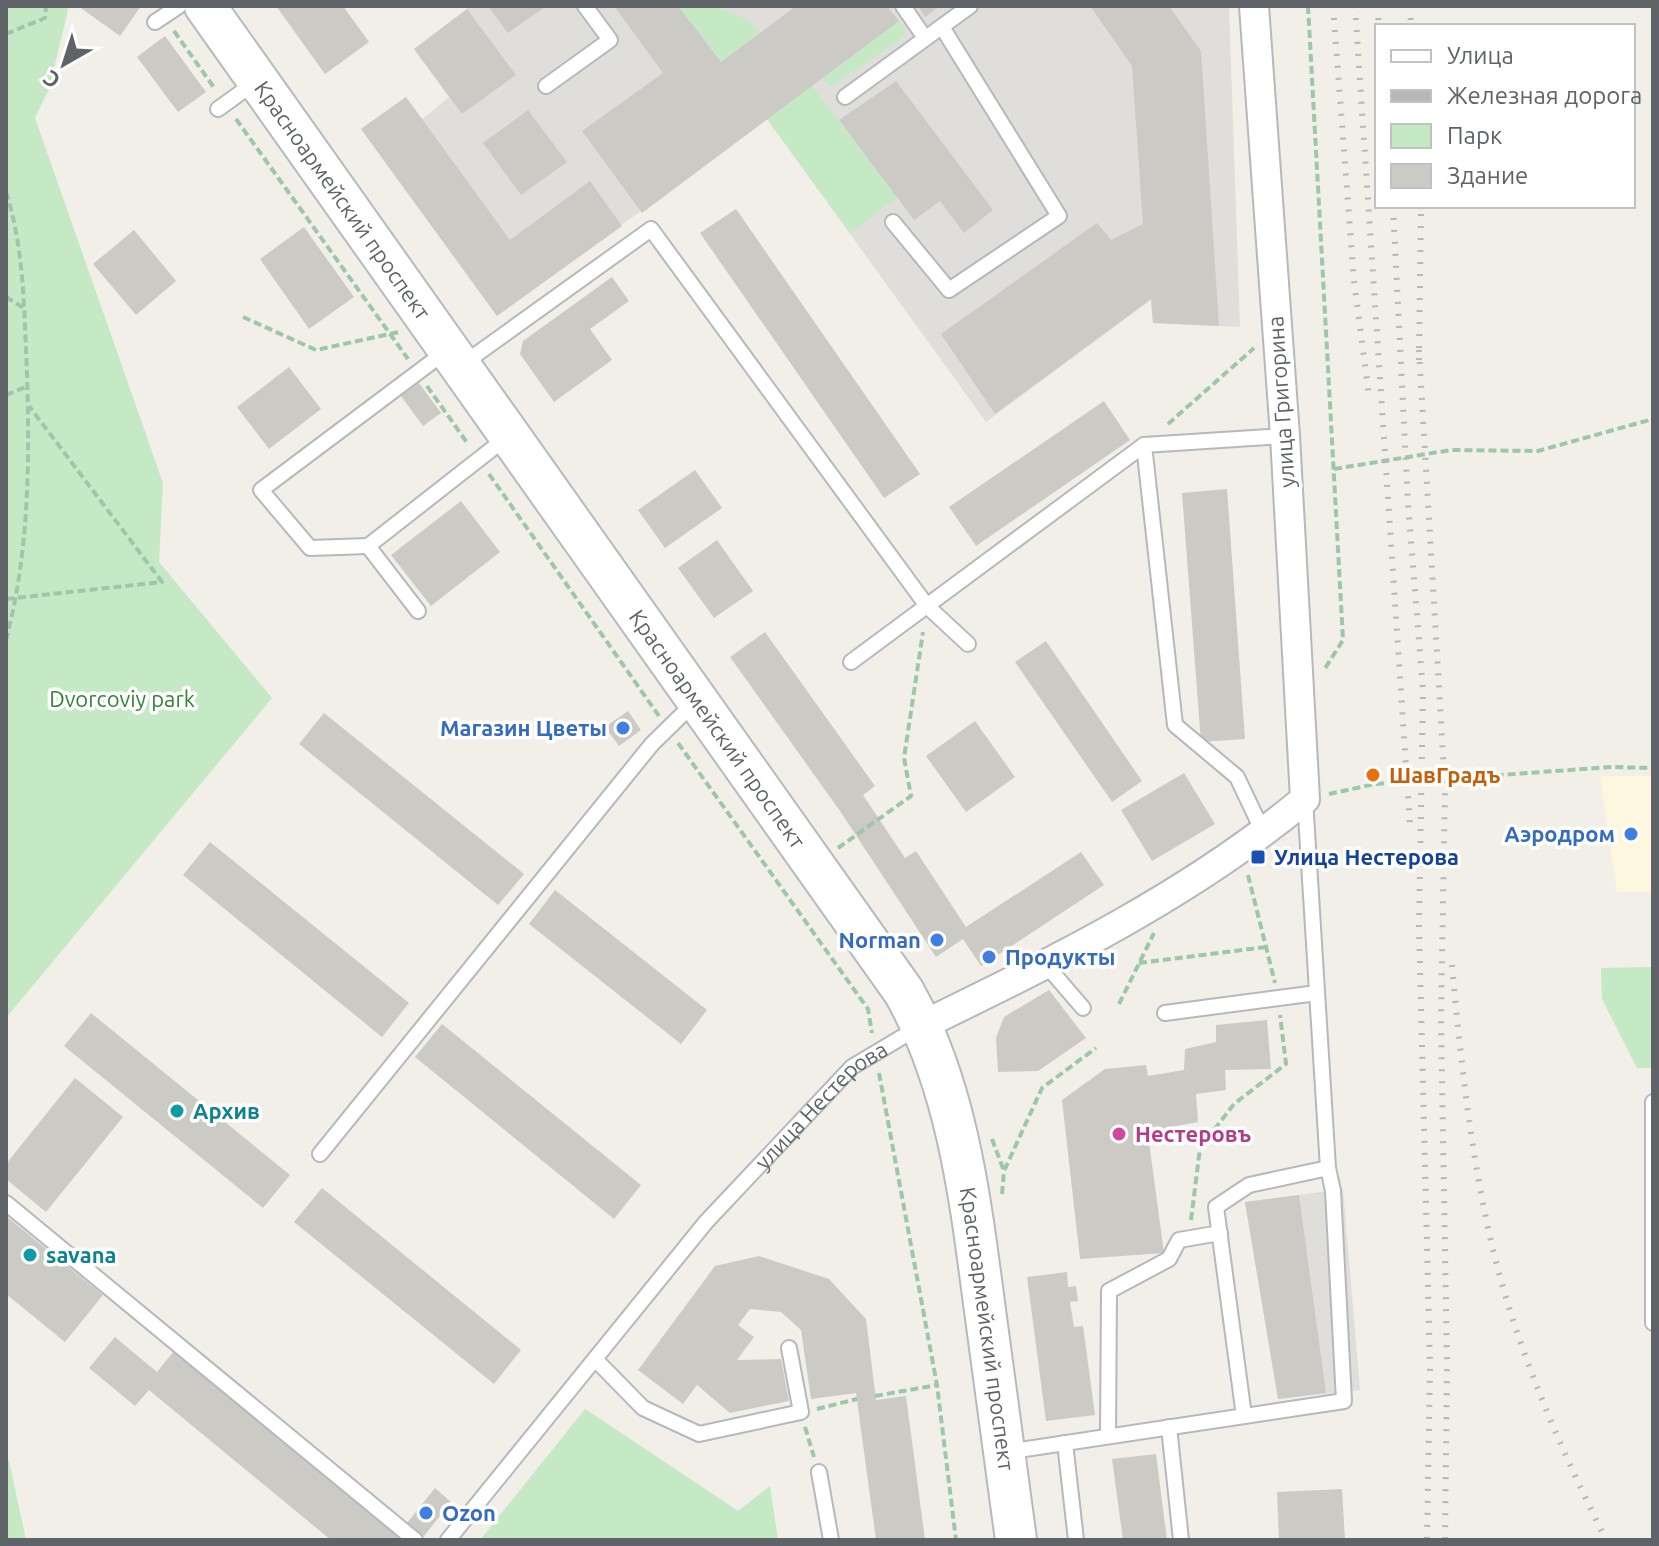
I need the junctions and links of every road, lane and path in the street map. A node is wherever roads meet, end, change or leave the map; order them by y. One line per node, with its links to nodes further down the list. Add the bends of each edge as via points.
1 (46, 6): 11 (path, via 45,18)
2 (179, 6): 9 (lane)
3 (205, 6): 13 (main road, Красноармейский проспект)
4 (585, 6): 14 (lane, via 610,40)
5 (903, 6): 12 (lane)
6 (970, 6): 10 (lane)
7 (1254, 6): 30 (street, улица Григорина)
8 (1308, 6): 33 (path)
9 (159, 19): 16 (path)
10 (942, 27): 12 (lane); 18 (lane, via 1059,216 949,290)
11 (6, 34)
12 (925, 38): 15 (lane)
13 (258, 81): 16 (lane); 24 (main road, Красноармейский проспект)
14 (546, 86)
15 (845, 97)
16 (222, 106): 22 (path)
17 (6, 192): 20 (path)
18 (893, 222)
19 (6, 297): 20 (path)
20 (24, 308): 25 (path)
21 (243, 317): 22 (path, via 316,350)
22 (389, 334): 24 (path); 24 (path)
23 (1259, 344): 31 (path)
24 (439, 353): 29 (main road, Красноармейский проспект); 32 (path); 34 (lane, via 261,490 310,548); 37 (lane, via 651,229)
25 (28, 386): 26 (path); 27 (path)
26 (6, 395)
27 (28, 404): 35 (path); 35 (path, via 162,582)
28 (1653, 419): 33 (path, via 1538,451 1451,450)
29 (510, 435): 32 (lane); 42 (main road, Красноармейский проспект)
30 (1285, 436): 31 (lane); 43 (street, улица Григорина)
31 (1144, 445): 37 (lane); 47 (lane, via 1175,725 1237,777)
32 (479, 460): 34 (lane); 44 (path)
33 (1334, 469): 43 (path, via 1343,640)
34 (368, 546): 38 (lane)
35 (17, 598): 36 (path); 39 (path)
36 (6, 599)
37 (927, 606): 40 (lane); 41 (lane); 48 (path, via 904,758 911,796)
38 (418, 611)
39 (6, 640)
40 (968, 644)
41 (851, 662)
42 (697, 700): 44 (lane); 58 (main road, Красноармейский проспект)
43 (1298, 713): 46 (street, улица Григорина)
44 (668, 729): 60 (path, via 868,1009); 62 (lane)
45 (1653, 768): 46 (path, via 1375,784)
46 (1305, 799): 47 (street, улица Нестерова); 53 (lane)
47 (1252, 842): 49 (street, улица Нестерова); 50 (path)
48 (833, 851)
49 (1172, 895): 51 (path); 52 (street, улица Нестерова)
50 (1266, 947): 51 (path); 54 (path)
51 (1139, 963): 55 (path)
52 (1046, 965): 56 (lane); 58 (street, улица Нестерова)
53 (1317, 993): 54 (lane); 63 (lane)
54 (1279, 998): 57 (lane); 67 (path, via 1286,1064 1234,1104 1200,1148)
55 (1119, 1004)
56 (1083, 1008)
57 (1165, 1013)
58 (923, 1025): 60 (lane, улица Нестерова); 79 (main road, Красноармейский проспект, via 953,1114)
59 (1096, 1048): 64 (path, via 1042,1088 1004,1171)
60 (876, 1053): 70 (lane, улица Нестерова, via 852,1067 706,1222); 71 (path)
61 (1653, 1102): 68 (lane)
62 (320, 1154)
63 (1328, 1168): 66 (lane, via 1249,1185 1216,1207); 75 (lane, via 1344,1401)
64 (1002, 1197)
65 (6, 1203): 81 (lane)
66 (1220, 1233): 67 (lane); 75 (lane)
67 (1189, 1238): 77 (lane, via 1179,1240 1169,1259 1109,1291)
68 (1653, 1323)
69 (789, 1348): 74 (lane)
70 (595, 1359): 74 (lane, via 643,1408 699,1434); 82 (lane, улица Нестерова)
71 (937, 1385): 72 (path); 84 (path)
72 (875, 1396)
73 (857, 1399): 74 (path)
74 (801, 1412): 80 (path)
75 (1244, 1416): 76 (lane)
76 (1169, 1427): 77 (lane); 87 (lane)
77 (1108, 1436): 78 (lane)
78 (1065, 1443): 79 (lane); 86 (lane)
79 (1005, 1452): 85 (main road, Красноармейский проспект)
80 (819, 1472): 83 (lane)
81 (415, 1540)
82 (448, 1540)
83 (831, 1540)
84 (956, 1540)
85 (1016, 1540)
86 (1076, 1540)
87 (1181, 1540)

